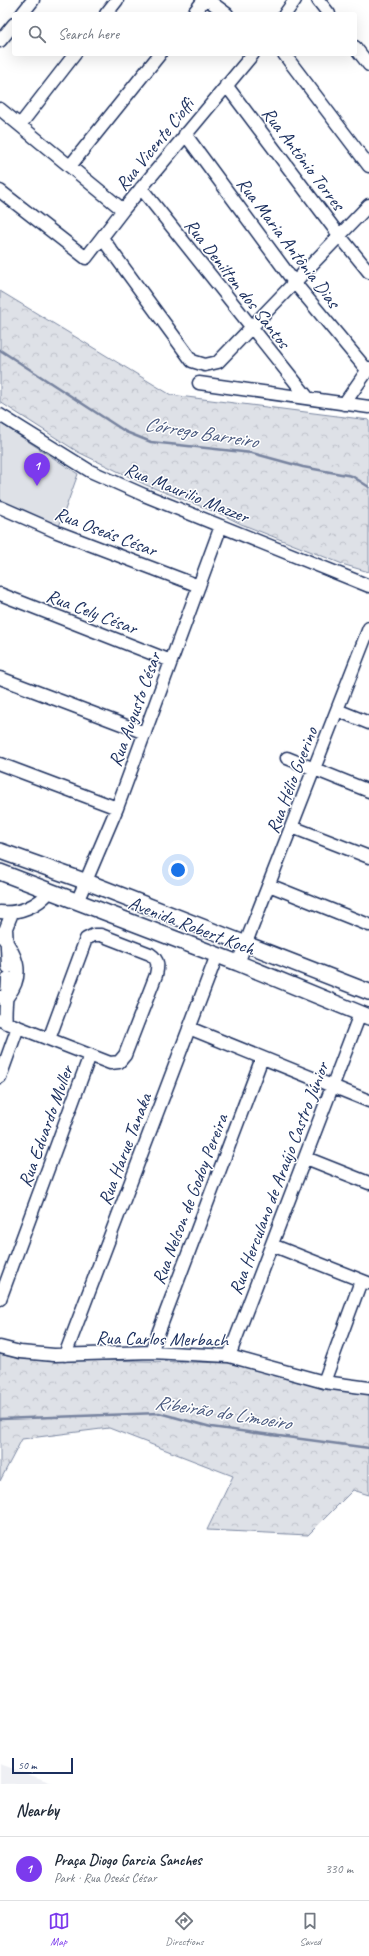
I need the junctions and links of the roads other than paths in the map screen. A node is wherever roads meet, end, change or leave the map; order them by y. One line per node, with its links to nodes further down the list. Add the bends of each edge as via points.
1 (33, 0): 7 (street)
2 (117, 0): 8 (street)
3 (204, 0): 9 (street)
4 (208, 0): 10 (street)
5 (295, 0): 11 (street)
6 (318, 0): 12 (street)
7 (24, 12)
8 (108, 12)
9 (195, 12)
10 (224, 12)
11 (286, 12)
12 (327, 12)
13 (12, 26): 14 (street)
14 (0, 41)
15 (357, 50): 20 (street)
16 (73, 56): 23 (street)
17 (158, 56): 25 (street)
18 (251, 56): 21 (street, Rua Vicente Cioffi)
19 (286, 56): 26 (street)
20 (369, 65)
21 (226, 84): 24 (street, Rua Vicente Cioffi); 31 (street, Rua Antônio Torres)
22 (0, 109): 23 (street)
23 (20, 125): 25 (street)
24 (185, 134): 27 (street, Rua Vicente Cioffi); 34 (street, Rua Maria Antônia Dias)
25 (70, 166): 30 (street)
26 (369, 166)
27 (141, 188): 30 (street, Rua Vicente Cioffi); 35 (street, Rua Denilton dos Santos)
28 (0, 191): 32 (street, Rua Vicente Cioffi, via 86,258)
29 (369, 205): 31 (street)
30 (123, 210): 32 (street, Rua Vicente Cioffi)
31 (339, 235): 33 (street, Rua Antônio Torres); 34 (street)
32 (102, 238): 35 (street, via 192,361 205,365 218,362)
33 (369, 272)
34 (294, 282): 35 (street); 36 (street, Rua Maria Antônia Dias)
35 (250, 327): 38 (street, Rua Denilton dos Santos)
36 (368, 369): 39 (street)
37 (199, 383): 38 (street)
38 (308, 398): 39 (street)
39 (344, 404): 40 (street)
40 (369, 407)
41 (0, 415): 43 (street, Rua Maurilio Mazzer, via 90,471 144,496)
42 (0, 507): 44 (street, Rua Oseás César, via 57,532)
43 (222, 526): 44 (street, Rua Augusto César); 45 (street, Rua Maurilio Mazzer)
44 (199, 586): 49 (street, Rua Augusto César)
45 (369, 586)
46 (0, 594): 49 (street, Rua Cely César)
47 (369, 628): 48 (street, Rua Hélio Guerino)
48 (364, 655): 51 (street, Rua Hélio Guerino)
49 (171, 661): 53 (street, Rua Augusto César)
50 (0, 678): 53 (street)
51 (337, 710): 52 (street); 56 (street, Rua Hélio Guerino)
52 (369, 723)
53 (144, 733): 58 (street, Rua Augusto César)
54 (286, 758): 56 (street)
55 (0, 764): 58 (street)
56 (314, 770): 57 (street); 59 (street, Rua Hélio Guerino)
57 (369, 792)
58 (117, 808): 63 (street, Rua Augusto César)
59 (292, 827): 61 (street); 64 (street, Rua Hélio Guerino)
60 (0, 851): 63 (main road, Avenida Robert Koch)
61 (369, 857)
62 (0, 872): 65 (main road, Avenida Robert Koch)
63 (87, 882): 66 (street, Rua Augusto César); 71 (main road, Avenida Robert Koch)
64 (269, 885): 69 (street); 71 (street, Rua Hélio Guerino)
65 (49, 892): 66 (main road, Avenida Robert Koch); 68 (street, via 40,901)
66 (77, 902): 72 (main road, Avenida Robert Koch)
67 (0, 912): 68 (street)
68 (12, 913): 70 (street)
69 (369, 925)
70 (4, 938): 75 (street, via 8,973); 75 (street, via 16,962 18,978 15,987)
71 (245, 944): 73 (street, Rua Hélio Guerino); 74 (main road, Avenida Robert Koch)
72 (217, 955): 73 (main road, Avenida Robert Koch); 79 (street, Rua Harue Tanaka)
73 (238, 964): 76 (main road, Avenida Robert Koch)
74 (369, 992)
75 (4, 997): 77 (street)
76 (365, 1015): 84 (street, Rua Herculano de Araújo Castro Júnior)
77 (3, 1022): 78 (street)
78 (18, 1027): 80 (street); 83 (street)
79 (189, 1028): 82 (street); 93 (street, Rua Harue Tanaka)
80 (49, 1039): 81 (street); 81 (street, via 84,943 90,937 101,935 150,954 156,958 156,975 125,1055 120,1062 110,1063)
81 (90, 1056): 90 (street, Rua Eduardo Muller)
82 (262, 1058): 84 (street); 92 (street, Rua Nelson de Godoy Pereira)
83 (0, 1077)
84 (331, 1087): 85 (street); 86 (street, Rua Herculano de Araújo Castro Júnior)
85 (369, 1101)
86 (306, 1158): 87 (street); 88 (street, Rua Herculano de Araújo Castro Júnior)
87 (369, 1183)
88 (272, 1245): 89 (street); 94 (street, Rua Herculano de Araújo Castro Júnior)
89 (365, 1282): 95 (street)
90 (0, 1299)
91 (0, 1347): 93 (street, Rua Carlos Merbach, via 35,1354)
92 (151, 1352): 93 (street, Rua Carlos Merbach); 94 (street, Rua Carlos Merbach)
93 (65, 1355)
94 (229, 1356): 95 (street, Rua Carlos Merbach)
95 (324, 1382): 96 (street, Rua Carlos Merbach)
96 (369, 1388)

